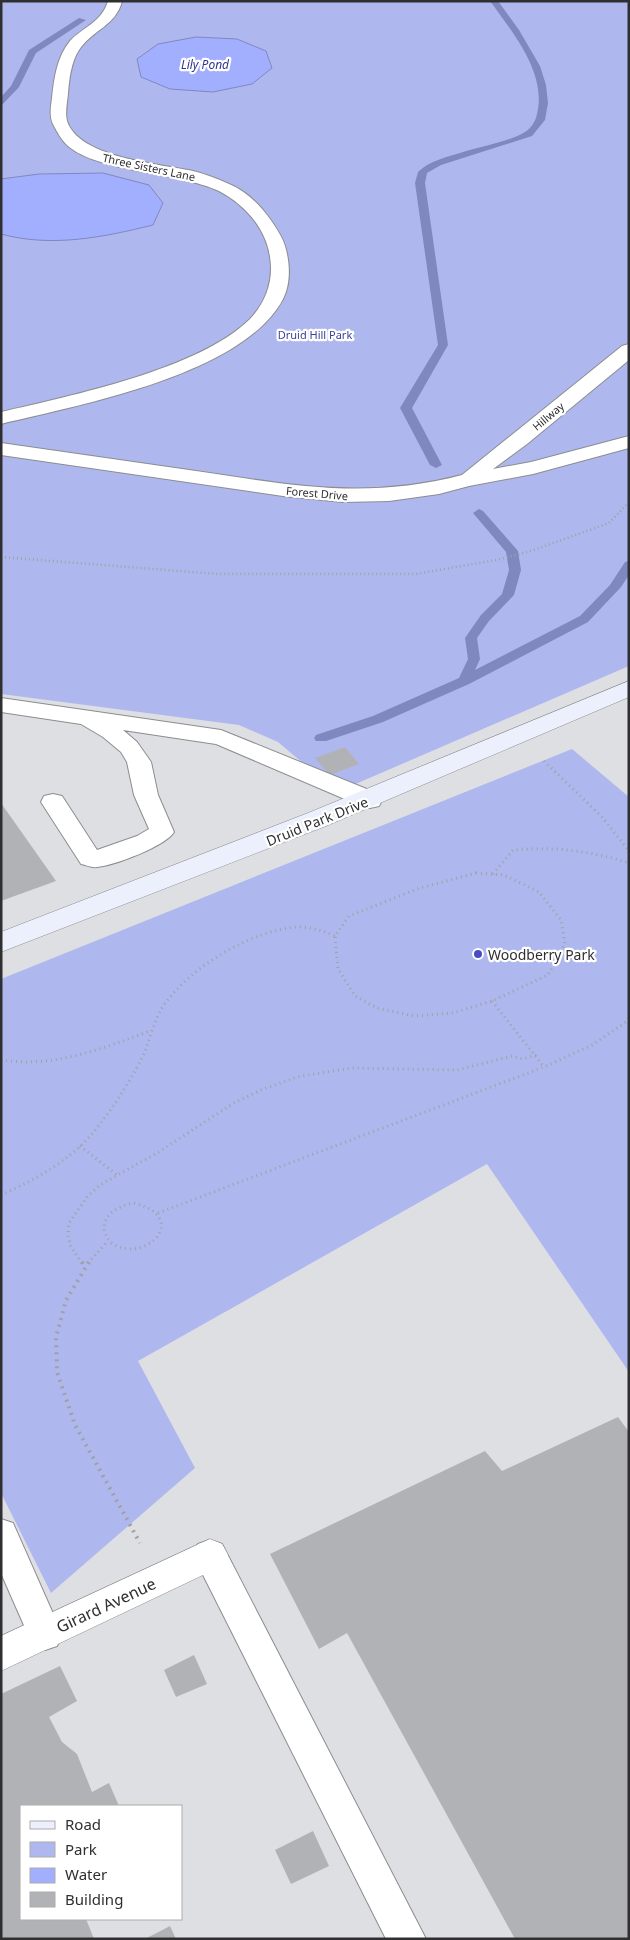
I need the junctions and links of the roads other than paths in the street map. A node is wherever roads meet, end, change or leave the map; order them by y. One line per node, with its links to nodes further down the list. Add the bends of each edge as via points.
1 (115, 1): 3 (lane, Three Sisters Lane, via 112,14 68,56 59,108 59,122 67,137 79,148 97,156 178,171 211,181 238,195 259,212 271,232 280,252 281,275 273,300 256,322 225,346 125,387)
2 (629, 350): 6 (lane, Hillway)
3 (1, 418)
4 (629, 442): 6 (lane, Forest Drive, via 533,468)
5 (1, 449): 6 (lane, Forest Drive, via 343,496 390,495 439,488)
6 (466, 480)
7 (629, 688): 10 (main road, Druid Park Drive)
8 (1, 705): 9 (lane)
9 (82, 717): 10 (lane, via 220,737); 11 (lane, via 111,732 139,762 146,795 162,832 146,842 96,859 90,858)
10 (370, 800): 12 (main road, Druid Park Drive)
11 (53, 802)
12 (1, 942)
13 (1, 1534): 15 (lane)
14 (210, 1555): 15 (street, Girard Avenue); 17 (lane)
15 (45, 1634): 16 (street, Girard Avenue)
16 (1, 1654)
17 (407, 1939)

